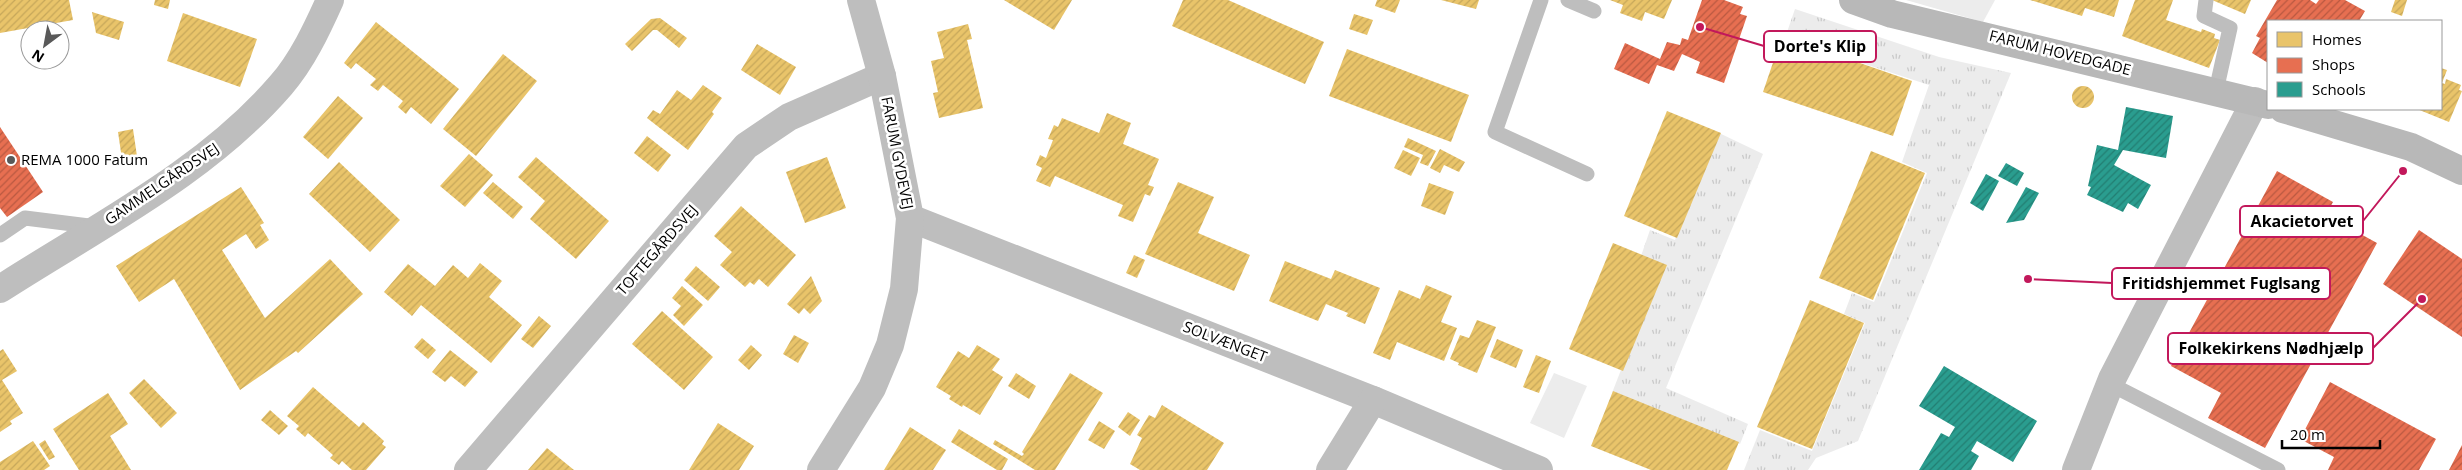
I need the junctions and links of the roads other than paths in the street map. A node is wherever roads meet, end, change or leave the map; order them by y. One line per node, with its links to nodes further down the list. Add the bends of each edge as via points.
1 (330, 0): 15 (street, GAMMELGÅRDSVEJ, via 316,32 282,84 220,146)
2 (861, 0): 8 (street, FARUM GYDEVEJ)
3 (1541, 0): 13 (lane, via 1495,132)
4 (1568, 0): 7 (lane)
5 (1853, 0): 9 (street, FARUM HOVEDGADE, via 1892,14)
6 (2206, 0): 9 (lane, via 2204,16 2230,28)
7 (1594, 11)
8 (882, 76): 14 (street, FARUM GYDEVEJ); 20 (street, TOFTEGÅRDSVEJ, via 790,117 746,146)
9 (2216, 91): 10 (street, FARUM HOVEDGADE)
10 (2262, 103): 18 (street)
11 (2286, 110): 12 (street, via 2411,147)
12 (2462, 171)
13 (1587, 174)
14 (910, 218): 19 (street, SOLVÆNGET); 21 (street, FARUM GYDEVEJ, via 904,289 890,345 872,388)
15 (97, 227): 16 (lane, via 25,218); 17 (street, GAMMELGÅRDSVEJ)
16 (0, 235)
17 (0, 289)
18 (2110, 384): 24 (street); 25 (lane)
19 (1373, 400): 22 (street); 23 (street, SOLVÆNGET)
20 (468, 470)
21 (822, 470)
22 (1330, 470)
23 (1539, 470)
24 (2076, 470)
25 (2278, 470)

